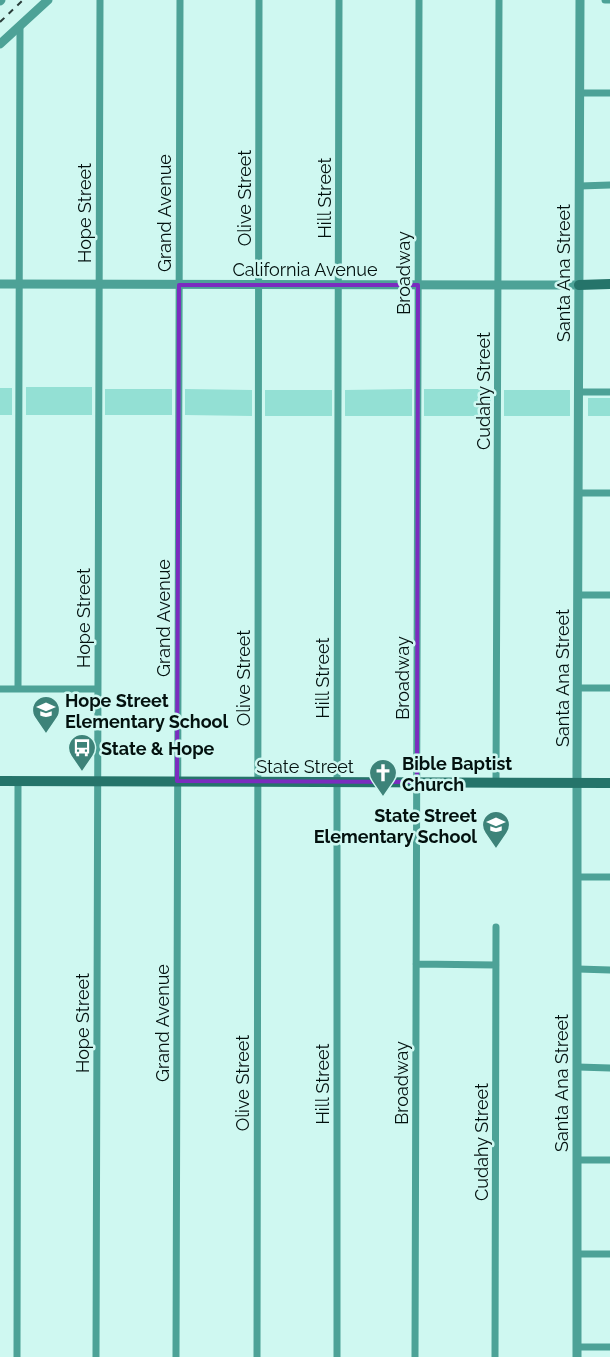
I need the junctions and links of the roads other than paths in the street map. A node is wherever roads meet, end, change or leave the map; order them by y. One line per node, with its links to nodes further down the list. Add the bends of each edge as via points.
1 (48, 0): 11 (street)
2 (100, 0): 19 (street, Hope Street)
3 (180, 0): 21 (street, Grand Avenue)
4 (259, 0): 22 (street, Olive Street)
5 (339, 0): 23 (street, Hill Street)
6 (419, 0): 24 (street, Broadway)
7 (499, 0): 25 (street, Cudahy Street)
8 (580, 0): 13 (street, Santa Ana Street)
9 (605, 0): 10 (street)
10 (610, 0)
11 (20, 26): 12 (street); 18 (street)
12 (0, 44)
13 (580, 93): 14 (street); 16 (street, Santa Ana Street)
14 (610, 93)
15 (610, 185): 16 (street)
16 (580, 186): 26 (street, Santa Ana Street)
17 (0, 284): 18 (street, California Avenue)
18 (19, 284): 19 (street, California Avenue); 36 (street)
19 (99, 284): 21 (street, California Avenue); 37 (street, Hope Street)
20 (610, 284): 26 (main road, California Avenue)
21 (179, 285): 22 (street, California Avenue); 41 (street, Grand Avenue)
22 (258, 285): 23 (street, California Avenue); 42 (street, Olive Street)
23 (339, 285): 24 (street, California Avenue); 43 (street, Hill Street)
24 (418, 285): 25 (street, California Avenue); 44 (street, Broadway)
25 (498, 285): 26 (street, California Avenue); 45 (street, Cudahy Street)
26 (579, 285): 27 (street, Santa Ana Street)
27 (579, 392): 28 (street); 29 (street, Santa Ana Street)
28 (610, 392)
29 (578, 493): 30 (street); 31 (street, Santa Ana Street)
30 (610, 493)
31 (578, 595): 32 (street); 33 (street, Santa Ana Street)
32 (610, 595)
33 (578, 688): 34 (street); 46 (street, Santa Ana Street)
34 (610, 688)
35 (0, 689): 36 (street)
36 (18, 689): 37 (street)
37 (98, 689): 40 (street, Hope Street)
38 (0, 781): 39 (main road, State Street)
39 (18, 781): 40 (main road, State Street); 63 (street)
40 (98, 781): 41 (main road, State Street); 64 (street, Hope Street)
41 (178, 782): 42 (main road, State Street); 65 (street, Grand Avenue)
42 (258, 782): 43 (main road, State Street); 66 (street, Olive Street)
43 (337, 782): 44 (main road, State Street); 67 (street, Hill Street)
44 (417, 782): 45 (main road, State Street); 51 (street, Broadway)
45 (496, 782): 46 (main road, State Street)
46 (577, 783): 47 (main road, State Street); 48 (street, Santa Ana Street)
47 (610, 783)
48 (578, 877): 49 (street); 53 (street, Santa Ana Street)
49 (610, 877)
50 (496, 927): 52 (street, Cudahy Street)
51 (416, 964): 52 (street); 68 (street, Broadway)
52 (496, 964): 69 (street, Cudahy Street)
53 (578, 970): 54 (street); 55 (street, Santa Ana Street)
54 (610, 970)
55 (578, 1068): 56 (street); 57 (street, Santa Ana Street)
56 (610, 1068)
57 (577, 1160): 58 (street); 59 (street, Santa Ana Street)
58 (610, 1160)
59 (577, 1254): 60 (street); 61 (street, Santa Ana Street)
60 (610, 1254)
61 (577, 1347): 62 (street); 70 (street, Santa Ana Street)
62 (610, 1347)
63 (17, 1357)
64 (96, 1357)
65 (176, 1357)
66 (257, 1357)
67 (337, 1357)
68 (415, 1357)
69 (496, 1357)
70 (577, 1357)

